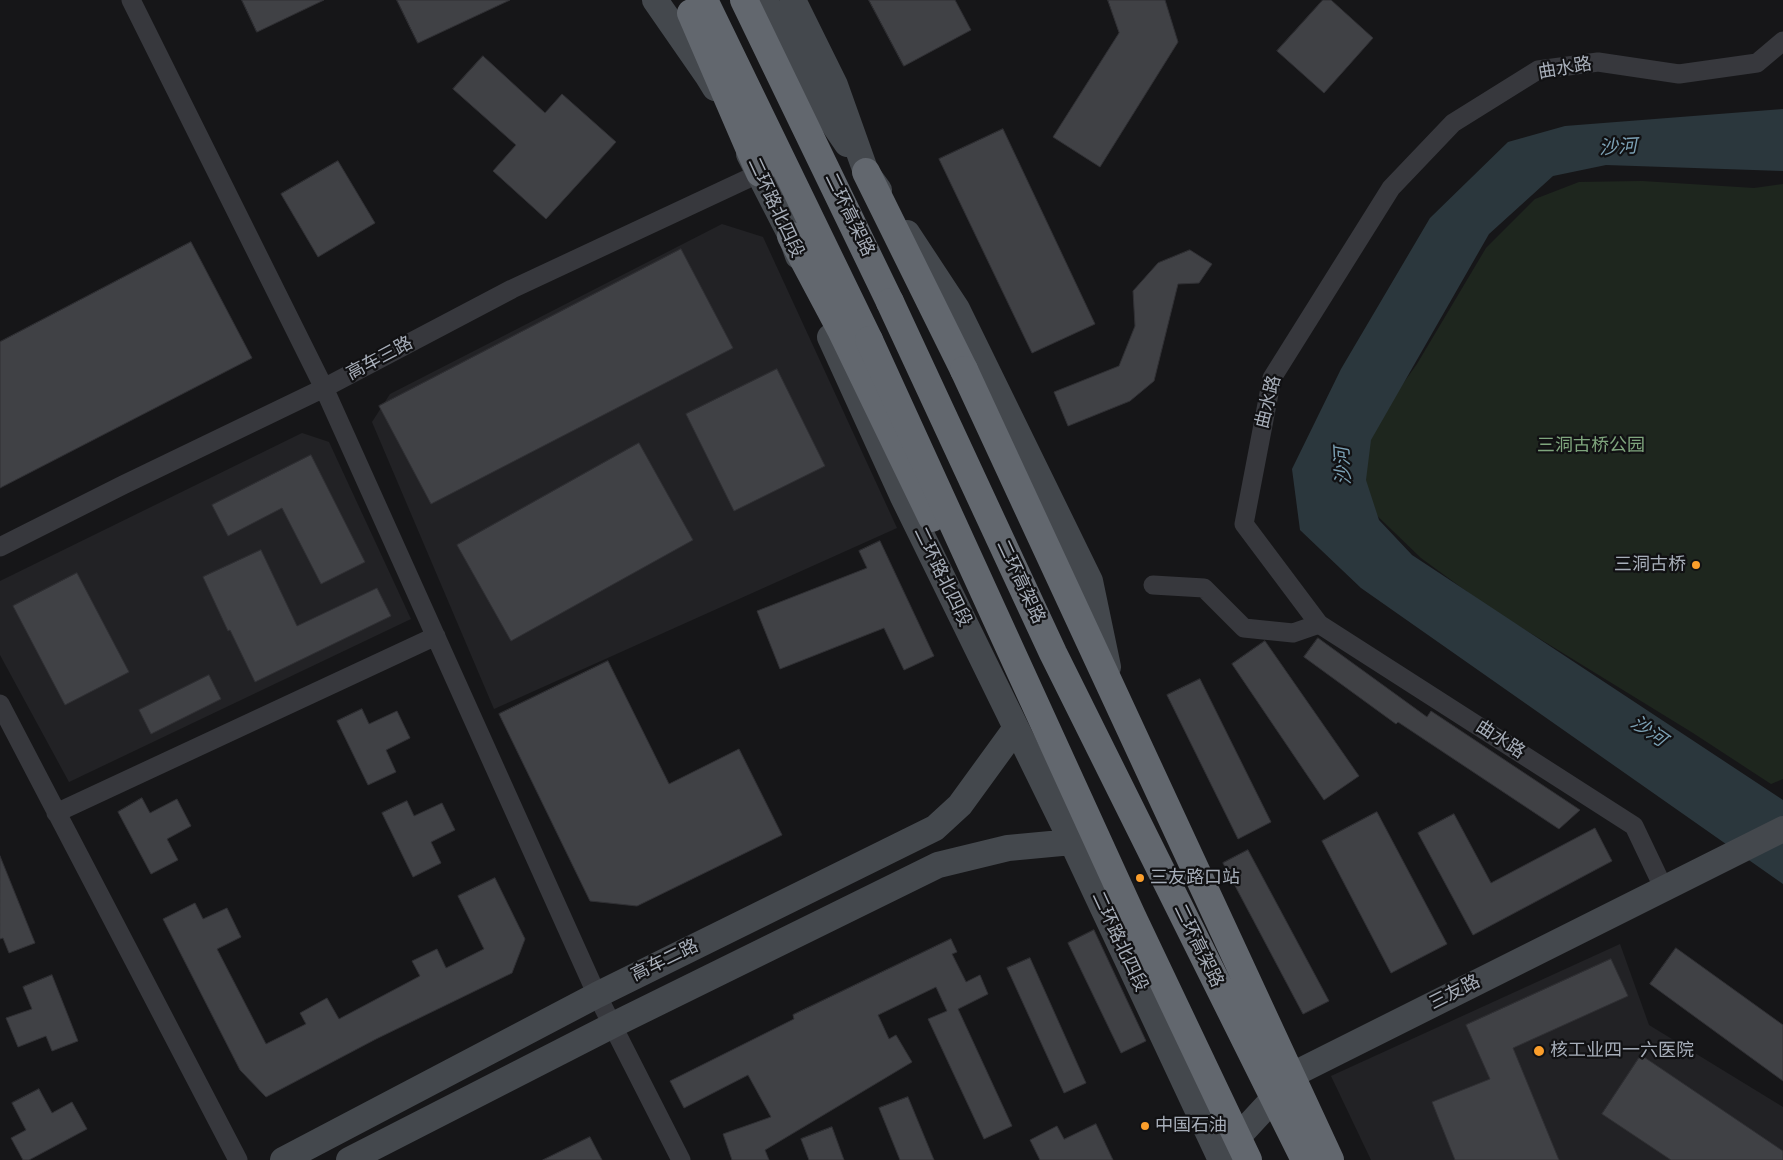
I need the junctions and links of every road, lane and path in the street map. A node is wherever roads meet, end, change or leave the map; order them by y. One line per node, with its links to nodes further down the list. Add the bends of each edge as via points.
1 (131, 0): 14 (street)
2 (655, 0): 10 (main road, 二环路北四段)
3 (672, 0): 10 (main road)
4 (685, 0): 12 (highway)
5 (704, 0): 33 (highway, 二环高架路, bridge, via 869,340 1132,916)
6 (744, 0): 34 (highway, 二环高架路, bridge, via 904,331 1053,653)
7 (765, 0): 11 (main road, via 814,98)
8 (794, 0): 11 (main road, via 836,85)
9 (1783, 41): 17 (street, 曲水路, via 1757,63 1679,74 1598,62 1538,70 1453,123 1391,188 1272,378 1244,524)
10 (707, 74): 12 (main road, 二环路北四段)
11 (866, 172): 27 (main road, via 957,309 1090,581 1109,674); 35 (highway, bridge, via 964,370)
12 (760, 173): 13 (main road, 二环路北四段); 14 (street, 高车三路, via 512,289)
13 (791, 236): 20 (main road, 二环路北四段, via 830,337 899,488); 28 (highway, via 841,330 932,518)
14 (324, 388): 15 (street, 高车三路); 18 (street)
15 (0, 547)
16 (1153, 585): 17 (street, via 1204,588 1244,628 1293,633)
17 (1319, 624): 24 (street, 曲水路, via 1634,826)
18 (436, 636): 21 (street); 25 (street)
19 (0, 704): 21 (street)
20 (1016, 728): 23 (main road, 二环路北四段); 25 (main road, 高车二路, via 960,805 935,828)
21 (56, 813): 29 (street)
22 (1783, 829): 24 (main road, 三友路)
23 (1072, 842): 26 (main road, 高车二路, via 1008,848 938,865); 28 (main road, 二环路北四段)
24 (1664, 889): 27 (main road, 三友路)
25 (597, 995): 26 (street); 30 (main road, 高车二路)
26 (613, 1025): 31 (main road, 高车二路); 32 (street)
27 (1298, 1072): 28 (main road, 三友路); 36 (main road)
28 (1223, 1159)
29 (238, 1160)
30 (283, 1160)
31 (349, 1160)
32 (680, 1160)
33 (1248, 1160)
34 (1304, 1160)
35 (1330, 1160)
36 (1340, 1160)

